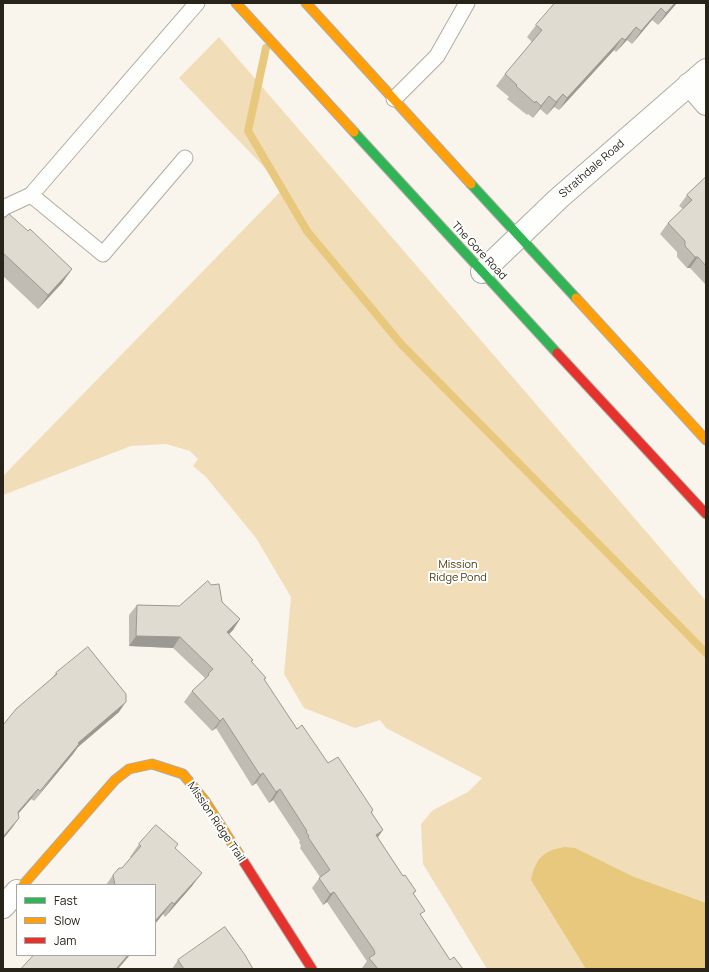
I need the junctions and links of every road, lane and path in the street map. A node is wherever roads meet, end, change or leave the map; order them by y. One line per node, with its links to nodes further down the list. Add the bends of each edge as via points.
1 (197, 3): 10 (lane)
2 (236, 3): 13 (main road, The Gore Road)
3 (306, 3): 7 (main road)
4 (467, 3): 7 (lane, via 436,56)
5 (706, 70): 6 (street, Strathdale Road)
6 (689, 84): 8 (street); 12 (street, Strathdale Road, via 558,199)
7 (394, 99): 12 (main road)
8 (706, 104)
9 (185, 158): 10 (lane, via 103,254)
10 (31, 195): 11 (lane)
11 (3, 209)
12 (520, 236): 13 (street, Strathdale Road); 14 (main road)
13 (482, 272): 15 (main road, The Gore Road)
14 (706, 440)
15 (706, 514)
16 (23, 884): 19 (main road, Mission Ridge Trail, via 115,780 129,769 152,764 183,774 205,801)
17 (16, 892): 18 (street)
18 (3, 907)
19 (312, 969)

